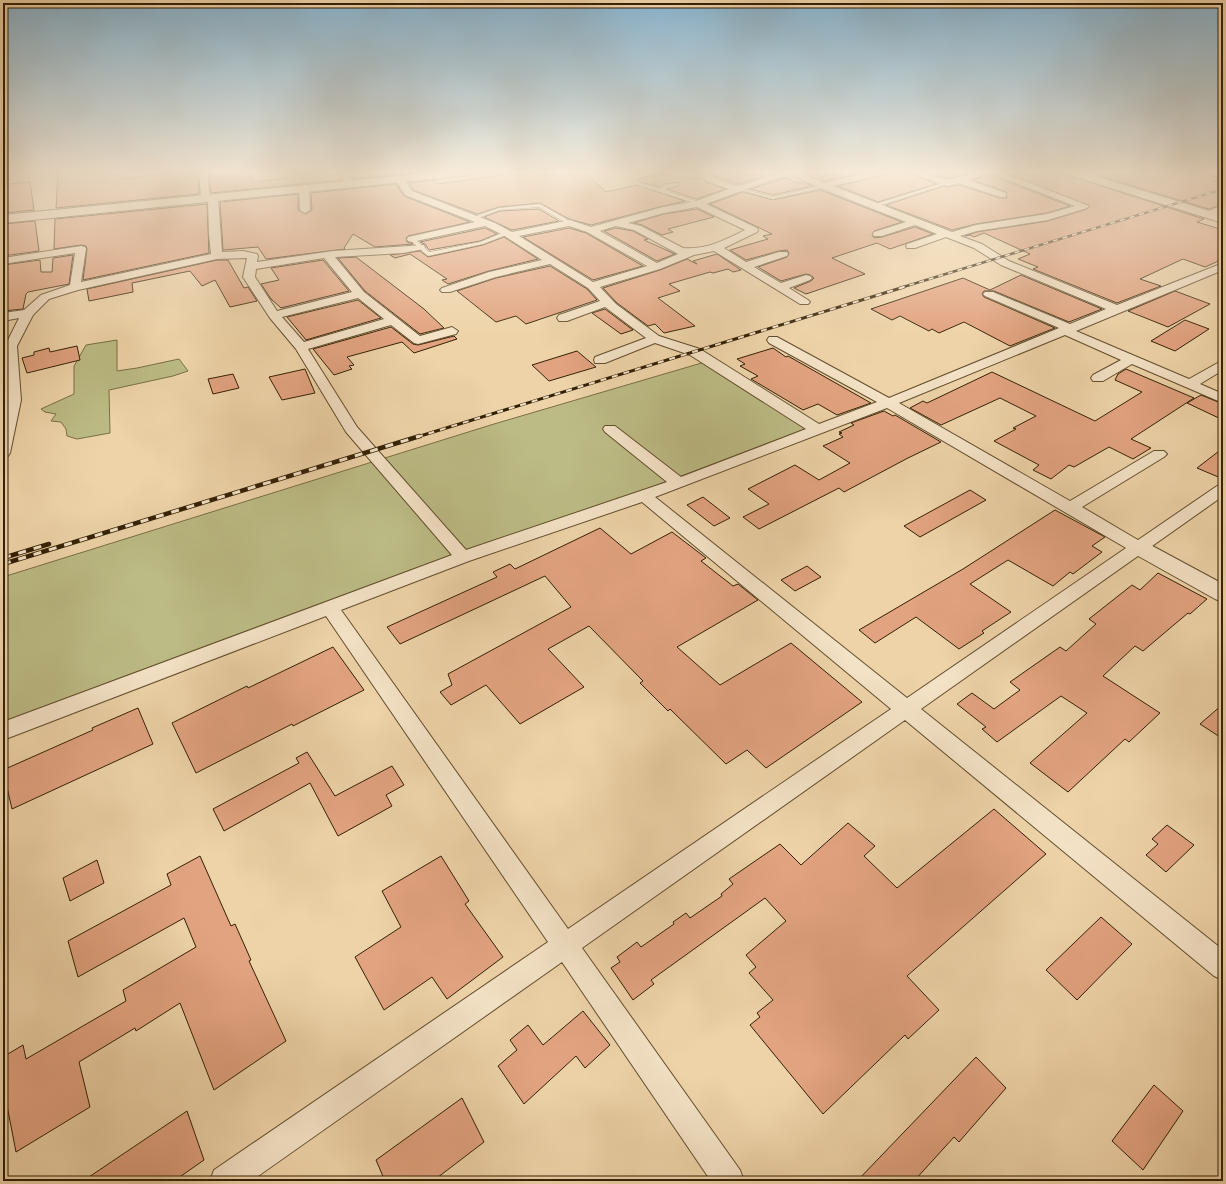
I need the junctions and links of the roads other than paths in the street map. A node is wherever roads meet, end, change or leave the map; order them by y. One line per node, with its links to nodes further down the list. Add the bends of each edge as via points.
1 (213, 227): 23 (street)
2 (466, 227): 16 (street)
3 (495, 227): 13 (street)
4 (546, 227): 13 (street)
5 (583, 227): 12 (street)
6 (604, 227): 12 (street)
7 (634, 227): 20 (street, via 681,251)
8 (747, 227): 19 (street, via 753,230)
9 (899, 227): 14 (street)
10 (930, 227): 15 (street)
11 (981, 227): 15 (street)
12 (591, 230): 29 (street)
13 (508, 234): 18 (lane, via 481,243 428,254); 25 (street)
14 (878, 234)
15 (949, 234): 17 (street); 41 (street, via 978,246 1006,263)
16 (412, 239): 18 (lane)
17 (911, 246)
18 (420, 247): 22 (street)
19 (716, 248): 20 (street); 27 (street)
20 (691, 252): 29 (street)
21 (784, 254): 27 (street)
22 (327, 255): 26 (street); 37 (street)
23 (217, 256): 26 (street, via 253,256); 34 (street)
24 (3, 261): 34 (street, via 81,249)
25 (551, 261): 33 (street); 36 (street, via 493,274)
26 (251, 266): 43 (street, via 248,276)
27 (745, 266): 35 (street)
28 (1223, 266): 30 (street)
29 (656, 268): 33 (street)
30 (1206, 273): 32 (street); 41 (street)
31 (806, 278): 35 (street)
32 (1223, 279)
33 (592, 286): 39 (street)
34 (75, 287): 42 (street, via 45,297)
35 (779, 287): 40 (street)
36 (446, 290)
37 (360, 294): 43 (street); 46 (street)
38 (989, 294): 47 (street)
39 (607, 302): 45 (street); 49 (street)
40 (804, 302)
41 (1118, 310): 47 (street)
42 (28, 313): 44 (street); 61 (street, via 11,346 14,400)
43 (274, 315): 51 (street)
44 (3, 317)
45 (563, 318)
46 (391, 321): 48 (street, via 418,340); 51 (street)
47 (1068, 330): 52 (street); 58 (street)
48 (452, 331)
49 (654, 339): 53 (street); 60 (street, via 695,352)
50 (773, 340): 58 (street)
51 (301, 347): 68 (street, via 351,429)
52 (1132, 359): 55 (street); 56 (street)
53 (600, 360)
54 (1223, 364): 56 (street)
55 (1098, 378)
56 (1190, 384): 57 (street)
57 (1223, 399)
58 (888, 403): 60 (street); 66 (street)
59 (610, 429): 63 (street)
60 (818, 430): 63 (street)
61 (3, 453)
62 (1159, 454): 66 (street)
63 (679, 483): 65 (street)
64 (1223, 489): 67 (street)
65 (644, 496): 68 (street); 71 (street)
66 (1069, 508): 67 (street)
67 (1138, 547): 69 (street); 71 (street)
68 (463, 557): 70 (street)
69 (1223, 594)
70 (330, 608): 72 (street); 73 (street)
71 (905, 709): 73 (street); 74 (street)
72 (3, 731)
73 (565, 945): 75 (street); 76 (street)
74 (1223, 967)
75 (225, 1181)
76 (729, 1181)

